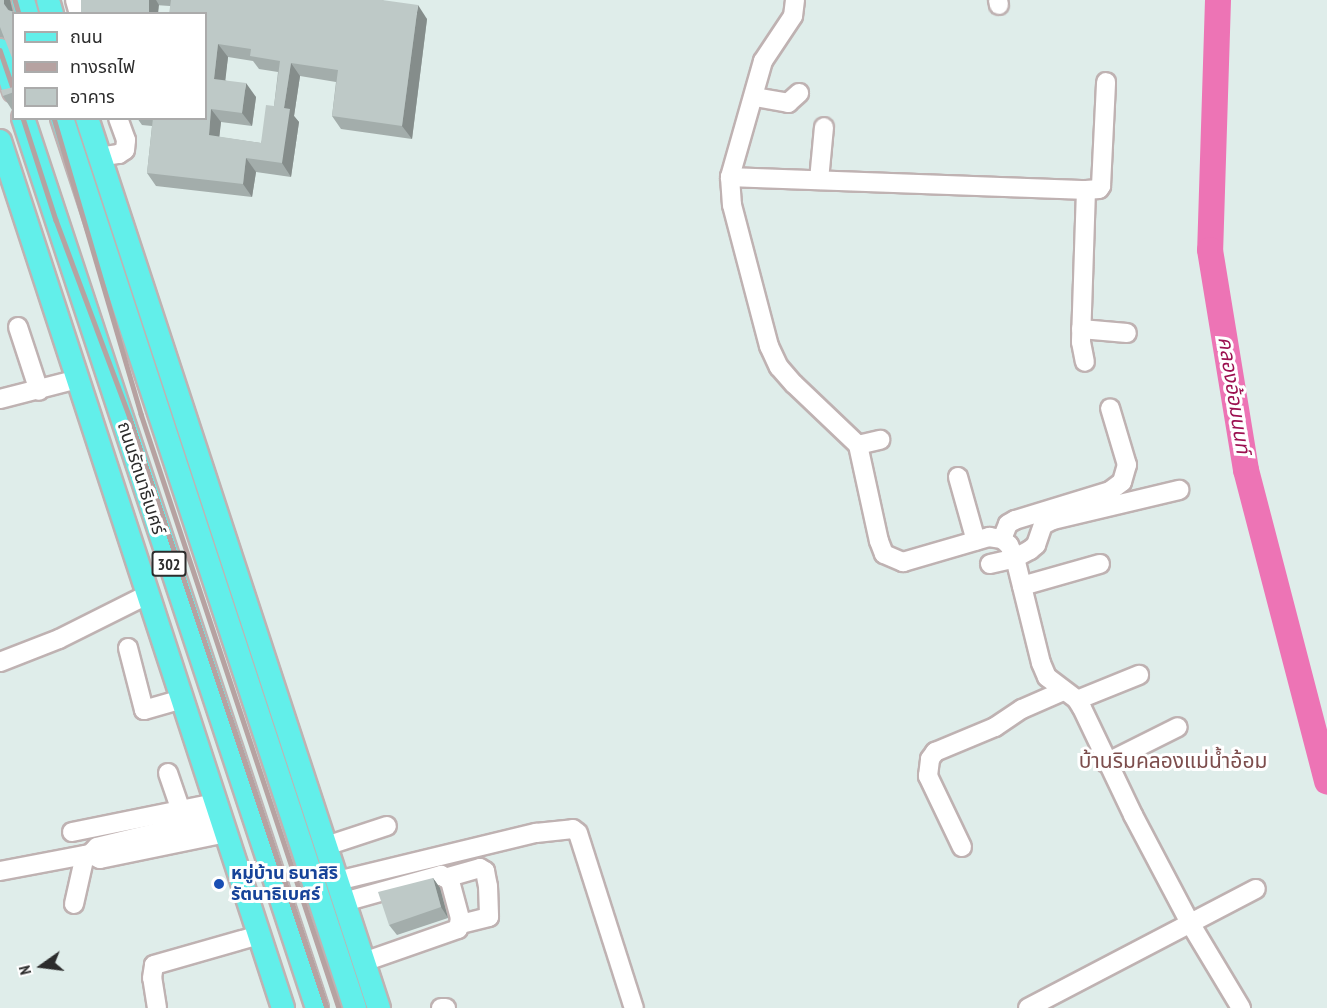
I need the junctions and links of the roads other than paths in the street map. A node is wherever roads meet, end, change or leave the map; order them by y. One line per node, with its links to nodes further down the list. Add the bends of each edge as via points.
1 (795, 0): 8 (street, via 793,16 763,61)
2 (0, 50): 5 (main road)
3 (0, 59): 6 (main road)
4 (1106, 82): 18 (street, via 1101,186)
5 (12, 87)
6 (12, 88)
7 (799, 93): 8 (street, via 788,103)
8 (755, 97): 16 (street)
9 (23, 120): 42 (main road, ถนนรัตนาธิเบศร์ / 302)
10 (63, 120): 40 (main road, ถนนรัตนาธิเบศร์ / 302)
11 (88, 120): 15 (main road)
12 (119, 120): 15 (street, via 126,140 125,150)
13 (824, 127): 17 (street)
14 (0, 141): 23 (main road, ถนนรัตนาธิเบศร์ / 302)
15 (99, 157): 52 (main road)
16 (730, 177): 17 (street); 28 (street, via 732,205 769,346 779,368)
17 (819, 180): 18 (street)
18 (1086, 190): 20 (street)
19 (18, 327): 24 (street)
20 (1081, 328): 21 (street); 22 (street)
21 (1127, 333)
22 (1085, 362)
23 (78, 379): 24 (street); 37 (main road, ถนนรัตนาธิเบศร์ / 302)
24 (39, 391): 25 (street)
25 (0, 399)
26 (1110, 408): 31 (street, via 1127,465 1122,482 1110,491 1015,520 1008,524)
27 (880, 440): 28 (street)
28 (858, 445): 32 (street, via 884,554 903,562)
29 (958, 477): 32 (street)
30 (1179, 490): 33 (street, via 1053,520 1043,525 1036,545)
31 (1002, 539): 32 (street); 33 (street)
32 (976, 541)
33 (1015, 558): 34 (street); 36 (street)
34 (990, 564)
35 (1100, 564): 36 (street)
36 (1022, 586): 43 (street, via 1047,677)
37 (147, 595): 39 (street, via 59,639); 44 (main road, ถนนรัตนาธิเบศร์ / 302)
38 (128, 648): 44 (street, via 144,710)
39 (0, 662)
40 (244, 672): 68 (main road, ถนนรัตนาธิเบศร์ / 302); 69 (main road)
41 (1139, 675): 43 (street)
42 (208, 683): 66 (main road); 67 (main road, ถนนรัตนาธิเบศร์ / 302)
43 (1070, 696): 46 (street); 53 (street, via 1022,709 995,727 935,752 930,759 928,776)
44 (182, 699): 49 (main road, ถนนรัตนาธิเบศร์ / 302)
45 (1178, 727): 46 (street)
46 (1106, 763): 60 (street)
47 (168, 773): 48 (street)
48 (181, 810): 49 (street); 51 (street)
49 (221, 818): 54 (street, via 100,859); 62 (main road, ถนนรัตนาธิเบศร์ / 302)
50 (387, 826): 52 (street)
51 (72, 832)
52 (326, 846): 58 (main road)
53 (962, 848)
54 (87, 855): 55 (street); 59 (street)
55 (0, 871)
56 (445, 878): 58 (street, via 441,875); 61 (street, via 450,881); 61 (street, via 480,868 485,871 489,917)
57 (1256, 889): 60 (street)
58 (341, 891): 63 (main road); 72 (street, via 536,833 573,830 578,833)
59 (74, 904)
60 (1190, 923): 73 (street); 74 (street)
61 (460, 924): 63 (street, via 458,929)
62 (259, 935): 64 (street, via 154,965); 65 (main road, ถนนรัตนาธิเบศร์ / 302)
63 (364, 962): 69 (main road)
64 (157, 1008)
65 (283, 1008)
66 (288, 1008)
67 (317, 1008)
68 (355, 1008)
69 (377, 1008)
70 (441, 1008): 71 (street)
71 (446, 1008)
72 (634, 1008)
73 (1028, 1008)
74 (1241, 1008)

